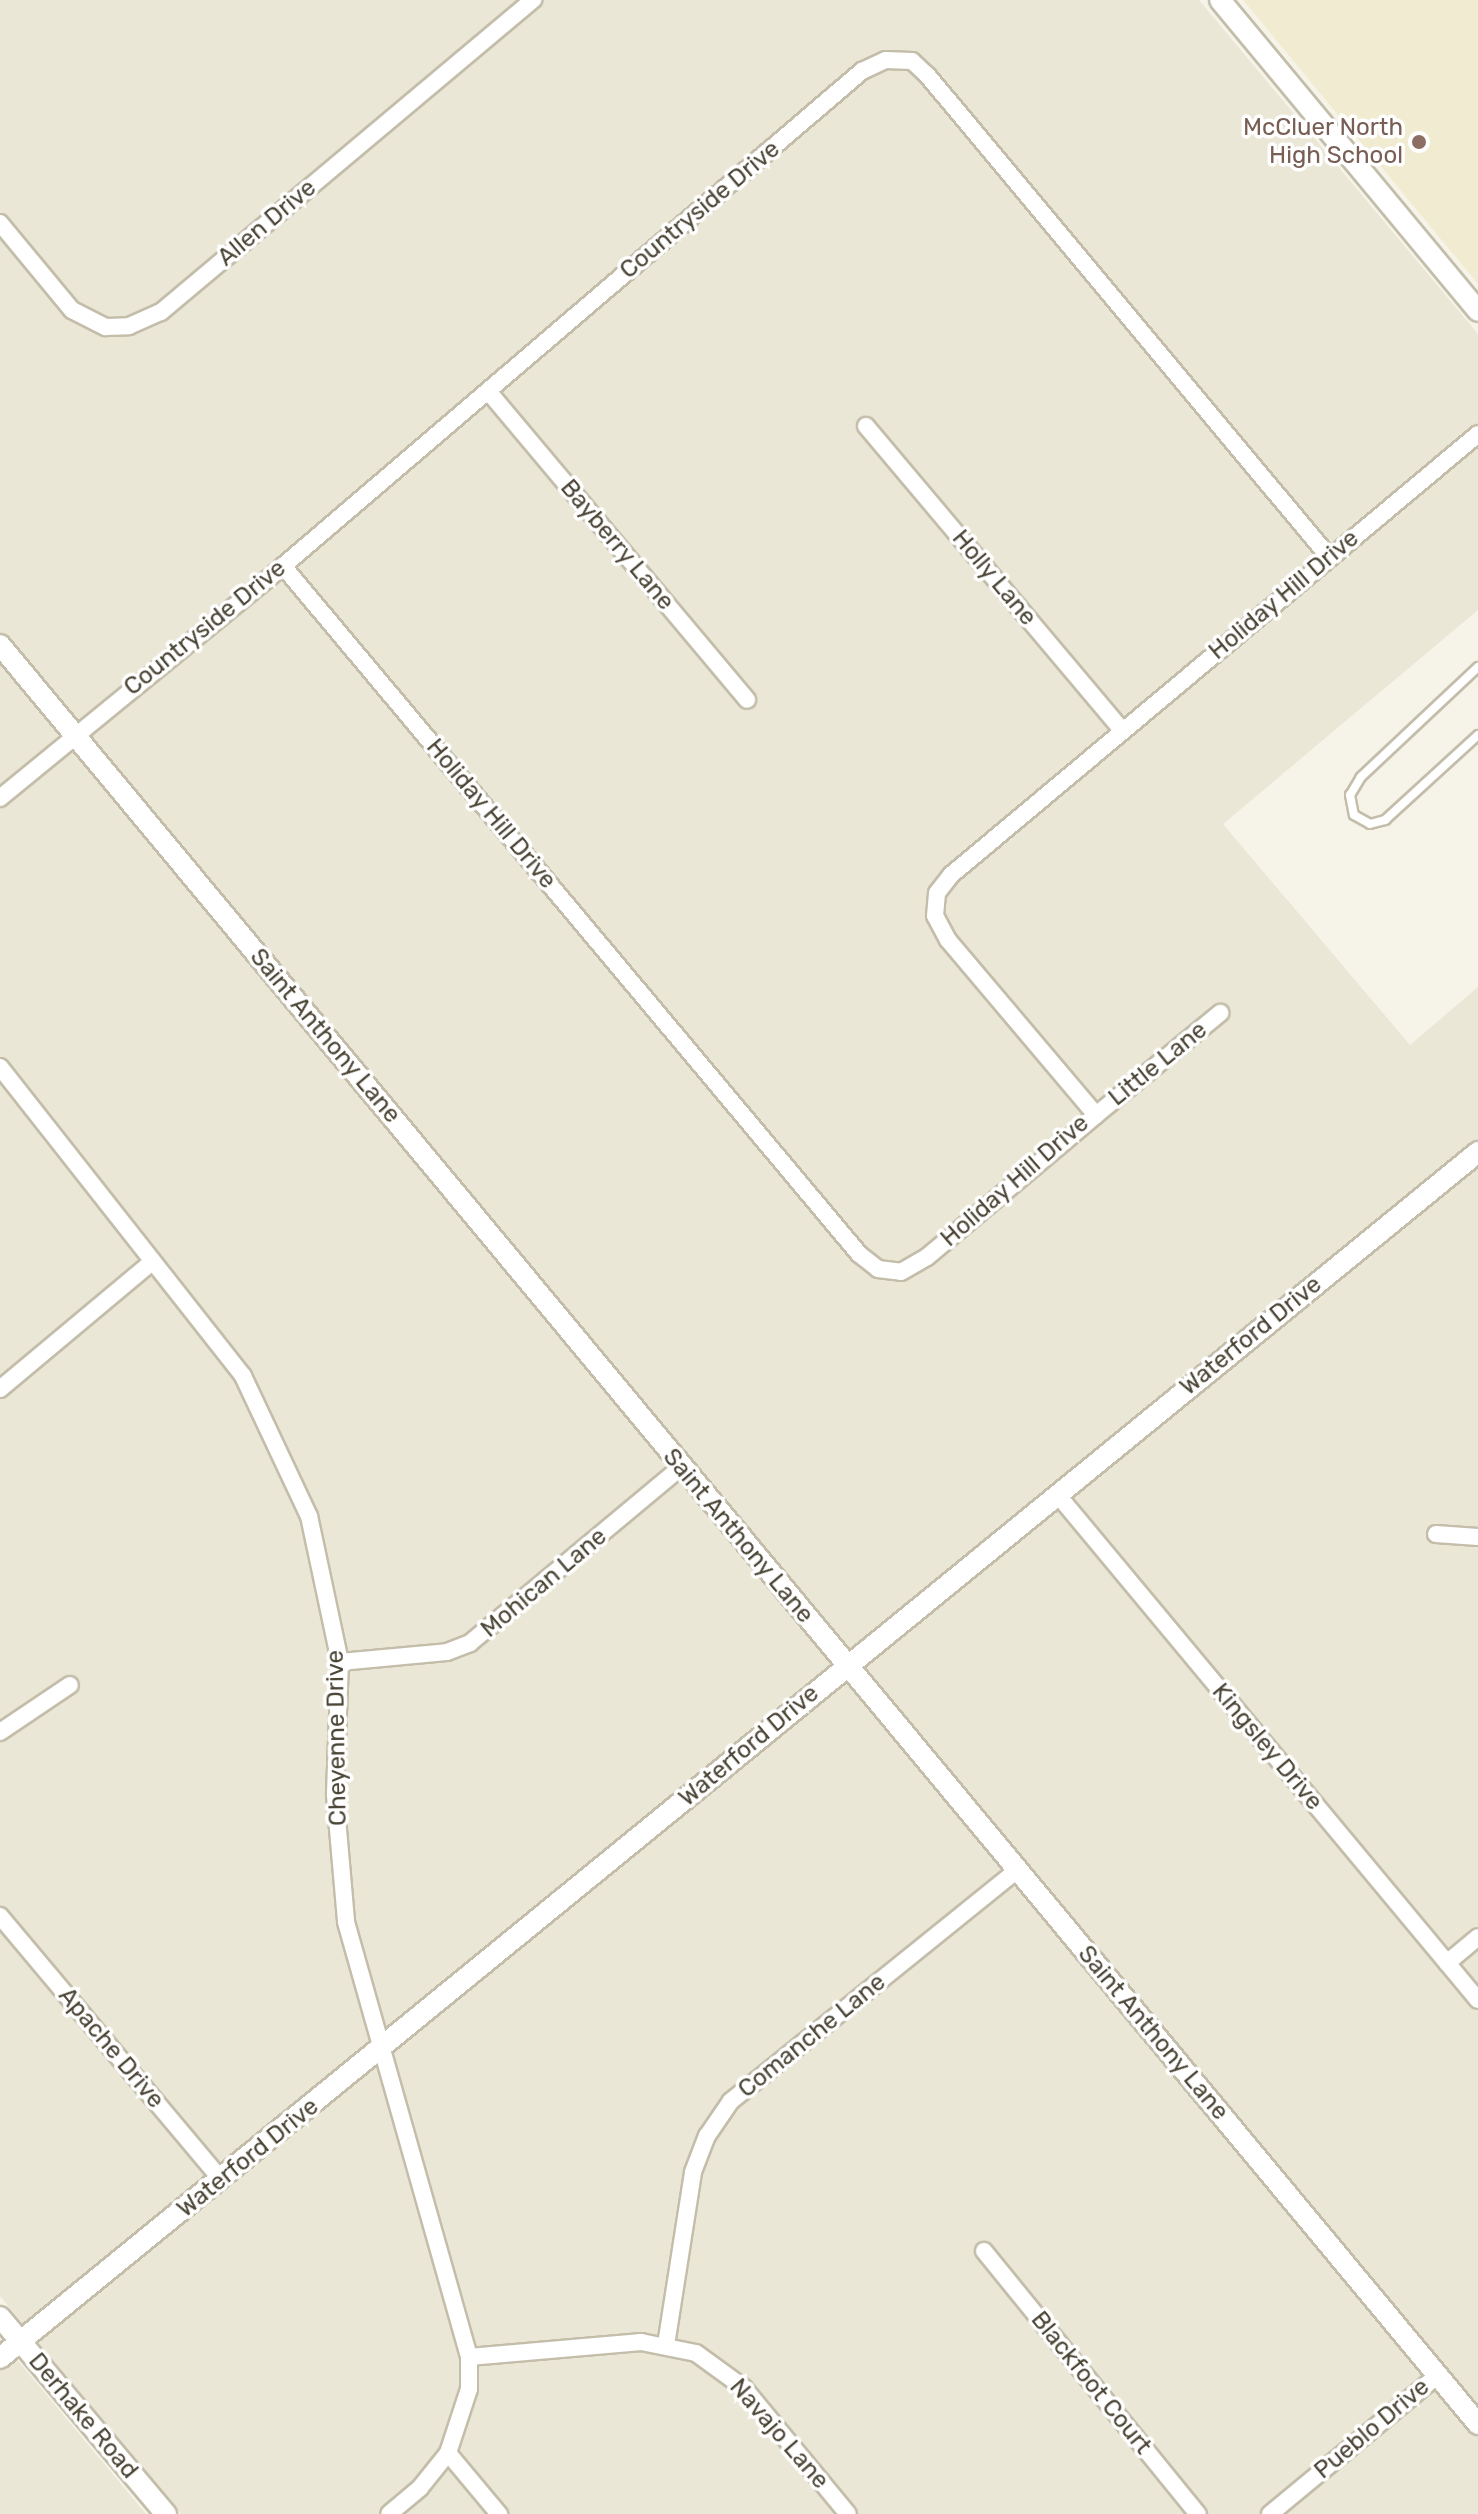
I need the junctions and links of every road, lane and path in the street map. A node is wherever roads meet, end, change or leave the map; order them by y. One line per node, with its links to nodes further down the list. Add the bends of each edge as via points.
1 (1220, 0): 4 (street)
2 (524, 3): 3 (street, Allen Drive, via 161,312 129,326 106,327 72,310)
3 (0, 223)
4 (1478, 311)
5 (488, 391): 8 (street, Countryside Drive, via 862,71 886,60 912,61); 9 (street, Countryside Drive); 12 (street, Bayberry Lane)
6 (866, 426): 13 (street, Holly Lane)
7 (1478, 434): 8 (street, Holiday Hill Drive)
8 (1329, 557): 13 (street, Holiday Hill Drive)
9 (283, 566): 14 (street, Countryside Drive); 19 (street, Holiday Hill Drive, via 859,1254 878,1269 901,1272 927,1257)
10 (0, 645): 14 (street, Saint Anthony Lane)
11 (1478, 667): 15 (lane, via 1361,777 1350,795 1354,815 1370,824 1385,820)
12 (747, 700)
13 (1122, 730): 19 (street, Holiday Hill Drive, via 951,875 937,893 935,916 948,940)
14 (74, 733): 16 (street, Countryside Drive); 23 (street, Saint Anthony Lane)
15 (1478, 735)
16 (0, 798)
17 (1220, 1013): 19 (street, Little Lane)
18 (0, 1067): 21 (street, Cheyenne Drive)
19 (1096, 1115)
20 (1478, 1152): 24 (street, Waterford Drive)
21 (153, 1261): 22 (street); 27 (street, Cheyenne Drive, via 243,1376 302,1502)
22 (0, 1389)
23 (681, 1467): 27 (street, Mohican Lane, via 470,1643 447,1652); 28 (street, Saint Anthony Lane)
24 (1057, 1494): 28 (street, Waterford Drive); 34 (street, Kingsley Drive)
25 (1436, 1534): 26 (street)
26 (1478, 1537)
27 (340, 1662): 36 (street, Cheyenne Drive, via 335,1795 346,1922)
28 (845, 1665): 31 (street, Saint Anthony Lane); 36 (street, Waterford Drive)
29 (70, 1685): 30 (street)
30 (0, 1732)
31 (1017, 1870): 41 (street, Comanche Lane, via 731,2101 707,2136 693,2172); 44 (street, Saint Anthony Lane)
32 (0, 1916): 37 (street, Apache Drive)
33 (1478, 1937): 34 (street)
34 (1447, 1963): 35 (street, Kingsley Drive)
35 (1478, 2000)
36 (385, 2049): 37 (street, Waterford Drive); 42 (street, Cheyenne Drive)
37 (221, 2179): 40 (street, Waterford Drive)
38 (984, 2251): 51 (street, Blackfoot Court)
39 (0, 2317): 40 (street, Derhake Road)
40 (20, 2341): 43 (street, Waterford Drive); 47 (street, Derhake Road)
41 (666, 2345): 42 (street, Navajo Lane, via 641,2342); 50 (street, Navajo Lane, via 696,2353 744,2388)
42 (469, 2357): 46 (street, Cheyenne Drive, via 469,2389)
43 (0, 2358)
44 (1437, 2376): 45 (street, Saint Anthony Lane); 52 (street, Pueblo Drive)
45 (1478, 2424)
46 (448, 2453): 48 (street, Cheyenne Drive, via 420,2488); 49 (street)
47 (166, 2514)
48 (389, 2514)
49 (499, 2514)
50 (848, 2514)
51 (1198, 2514)
52 (1270, 2514)

